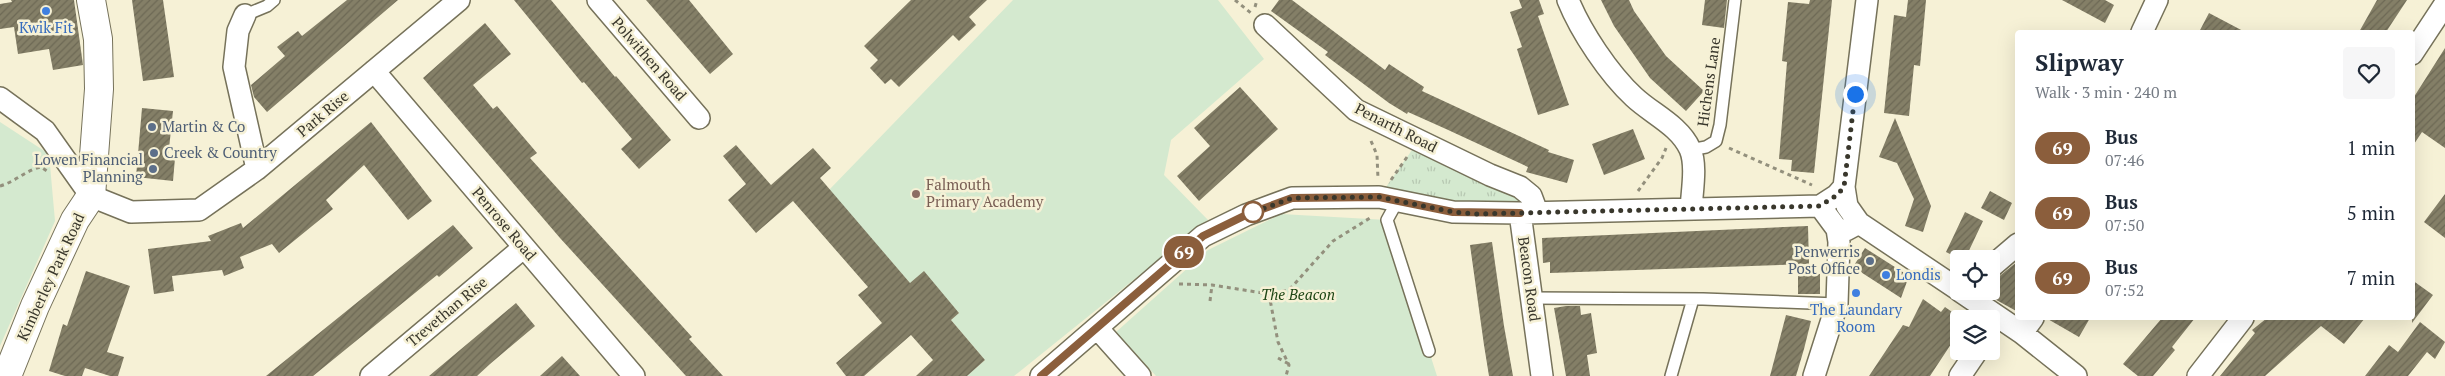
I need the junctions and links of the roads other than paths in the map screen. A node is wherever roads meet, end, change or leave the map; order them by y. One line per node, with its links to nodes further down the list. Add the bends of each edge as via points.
1 (91, 0): 19 (street, Kimberley Park Road, via 98,39 99,89)
2 (274, 0): 10 (lane)
3 (459, 0): 14 (street, Park Rise)
4 (598, 0): 16 (street, Polwithen Road)
5 (1568, 0): 17 (street, via 1600,57 1633,97 1674,129)
6 (1735, 0): 17 (lane, Hichens Lane, via 1720,126 1715,141 1706,147)
7 (1867, 0): 20 (street)
8 (2157, 0): 12 (street)
9 (2445, 4): 13 (street)
10 (245, 15): 18 (street, via 238,31 234,67)
11 (1265, 25): 23 (street, Penarth Road, via 1356,110 1520,187 1531,196)
12 (2143, 30)
13 (2415, 49)
14 (374, 71): 18 (street, Park Rise); 27 (street, Penrose Road)
15 (0, 98): 19 (street, via 45,131)
16 (700, 118)
17 (1690, 150): 22 (street, via 1693,168)
18 (257, 169): 19 (street, Park Rise, via 199,210 131,212)
19 (91, 196): 41 (street, Kimberley Park Road, via 75,220 43,289)
20 (1833, 196): 22 (street); 24 (street, via 1847,206); 25 (street)
21 (1388, 198): 23 (street, via 1453,212); 38 (street, via 1292,198 1246,215 1203,236); 39 (lane, via 1387,220)
22 (1691, 209): 23 (street)
23 (1528, 213): 30 (street, Beacon Road)
24 (1859, 223): 25 (street); 29 (street)
25 (1838, 235): 33 (street)
26 (2015, 247): 28 (street)
27 (523, 248): 42 (street, Trevethan Rise); 43 (street, Penrose Road)
28 (2000, 259)
29 (1950, 283)
30 (1532, 298): 31 (lane); 46 (street, Beacon Road)
31 (1693, 299): 33 (lane); 47 (lane)
32 (1972, 300): 34 (street)
33 (1837, 304): 48 (street)
34 (1982, 310)
35 (2241, 320): 51 (street)
36 (2000, 324): 37 (street)
37 (2027, 325): 50 (street)
38 (1098, 329): 44 (street); 45 (street)
39 (1429, 351)
40 (1971, 360): 49 (street)
41 (8, 376)
42 (371, 376)
43 (634, 376)
44 (1041, 376)
45 (1140, 376)
46 (1542, 376)
47 (1670, 376)
48 (1814, 376)
49 (1960, 376)
50 (2076, 376)
51 (2198, 376)

